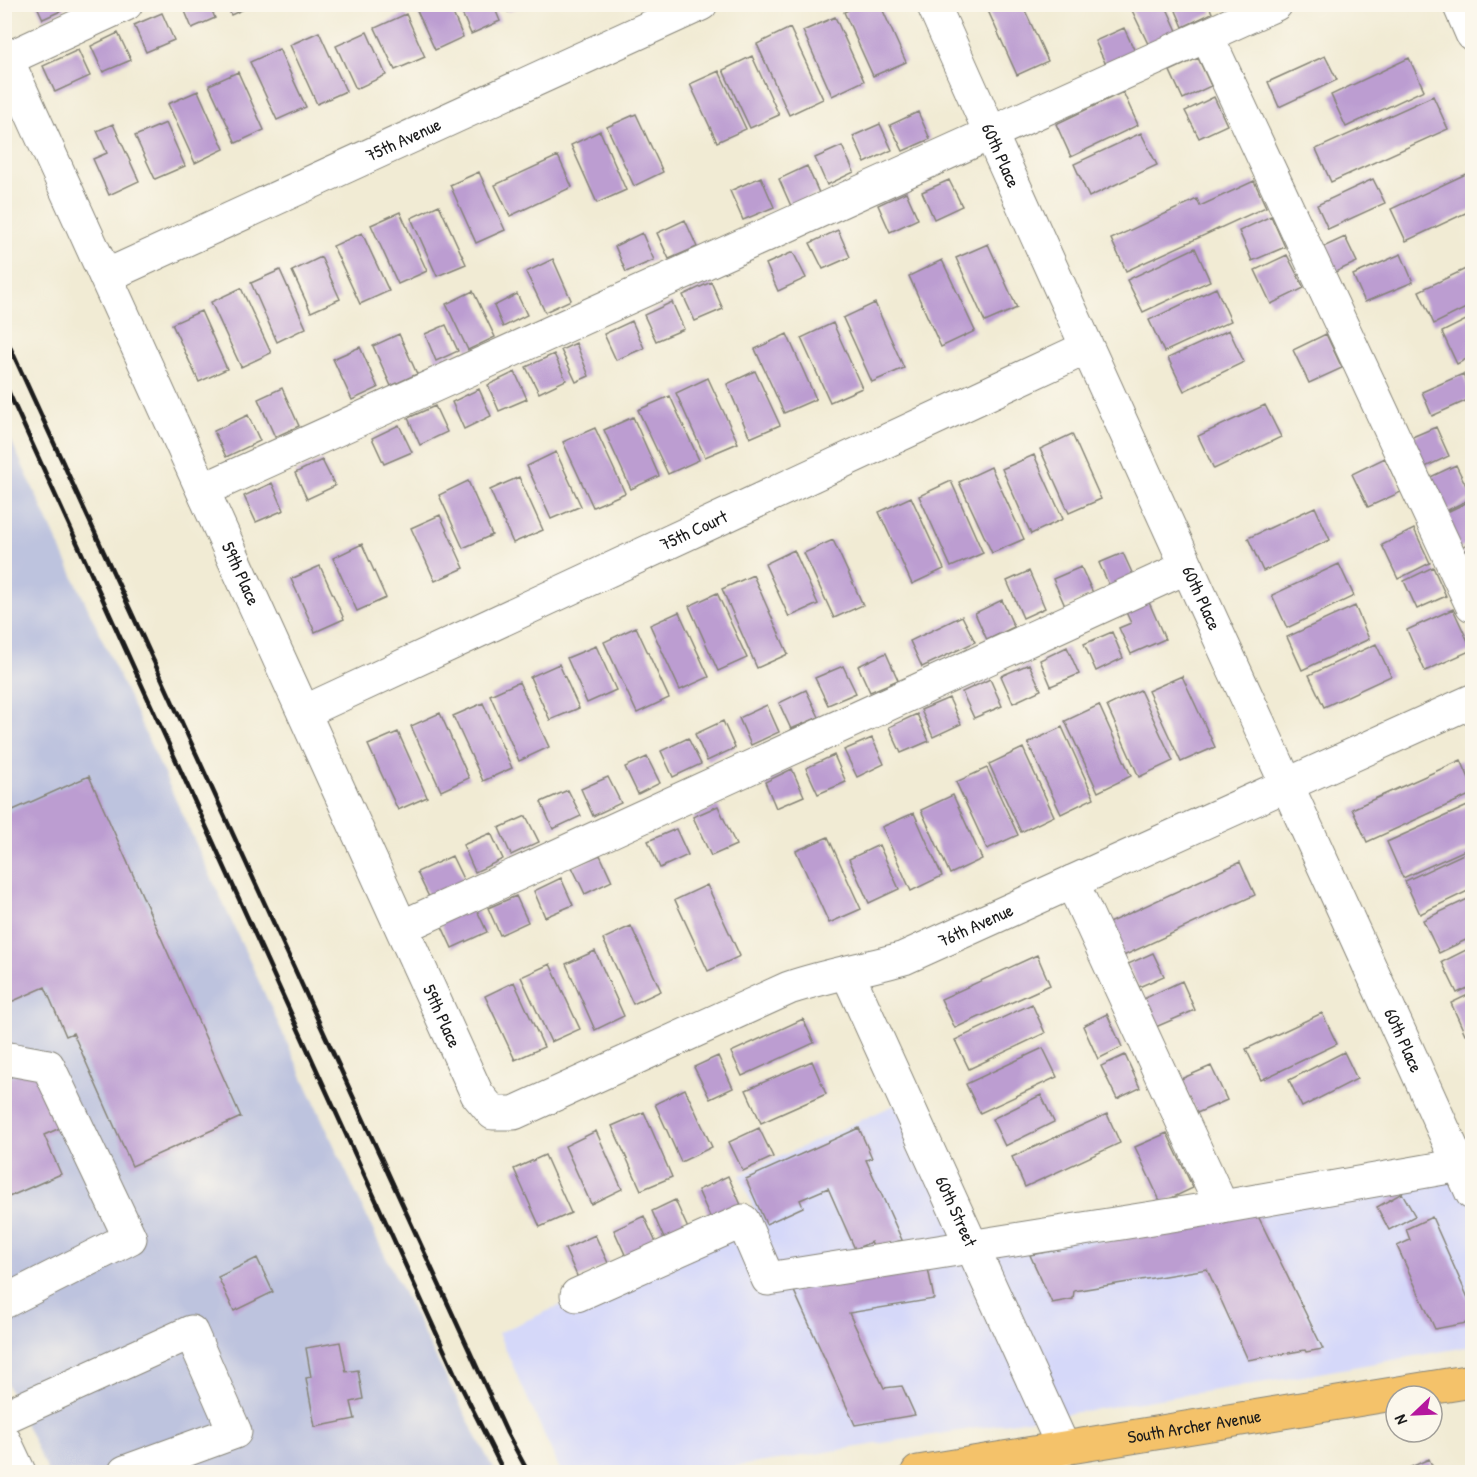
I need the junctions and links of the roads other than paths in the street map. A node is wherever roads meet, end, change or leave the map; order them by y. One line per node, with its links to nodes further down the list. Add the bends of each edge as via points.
1 (126, 4): 8 (street)
2 (701, 4): 10 (street, 75th Avenue)
3 (933, 4): 9 (street, 60th Place)
4 (1276, 4): 7 (street)
5 (1459, 4): 6 (street)
6 (1473, 34)
7 (1207, 36): 9 (street); 14 (street)
8 (6, 56): 10 (street, 59th Place)
9 (990, 134): 11 (street, 60th Place); 12 (street)
10 (106, 276): 12 (street, 59th Place)
11 (1086, 348): 13 (street, 60th Place); 16 (street, 75th Court)
12 (203, 490): 16 (street, 59th Place)
13 (1188, 567): 17 (street, 60th Place); 19 (street)
14 (1473, 605)
15 (1473, 701): 17 (street, 76th Avenue)
16 (304, 712): 19 (street, 59th Place)
17 (1288, 784): 18 (street, 76th Avenue); 23 (street, 60th Place)
18 (1072, 882): 20 (street, 76th Avenue, via 904,958); 24 (street)
19 (402, 927): 22 (street, 59th Place)
20 (848, 974): 22 (street, 76th Avenue, via 789,988 514,1113 493,1113); 25 (street, 60th Street)
21 (4, 1058): 27 (street, via 48,1066 130,1238)
22 (477, 1094)
23 (1468, 1173): 24 (street)
24 (1222, 1207): 25 (street)
25 (972, 1247): 26 (street, via 768,1279 743,1221); 31 (street, 60th Street)
26 (577, 1295)
27 (6, 1301)
28 (1473, 1381): 31 (main road, South Archer Avenue)
29 (4, 1417): 34 (street, via 191,1332 235,1432)
30 (4, 1440): 33 (street)
31 (1064, 1449): 32 (main road, South Archer Avenue)
32 (975, 1468): 35 (main road, South Archer Avenue)
33 (19, 1473)
34 (124, 1473)
35 (918, 1473)

